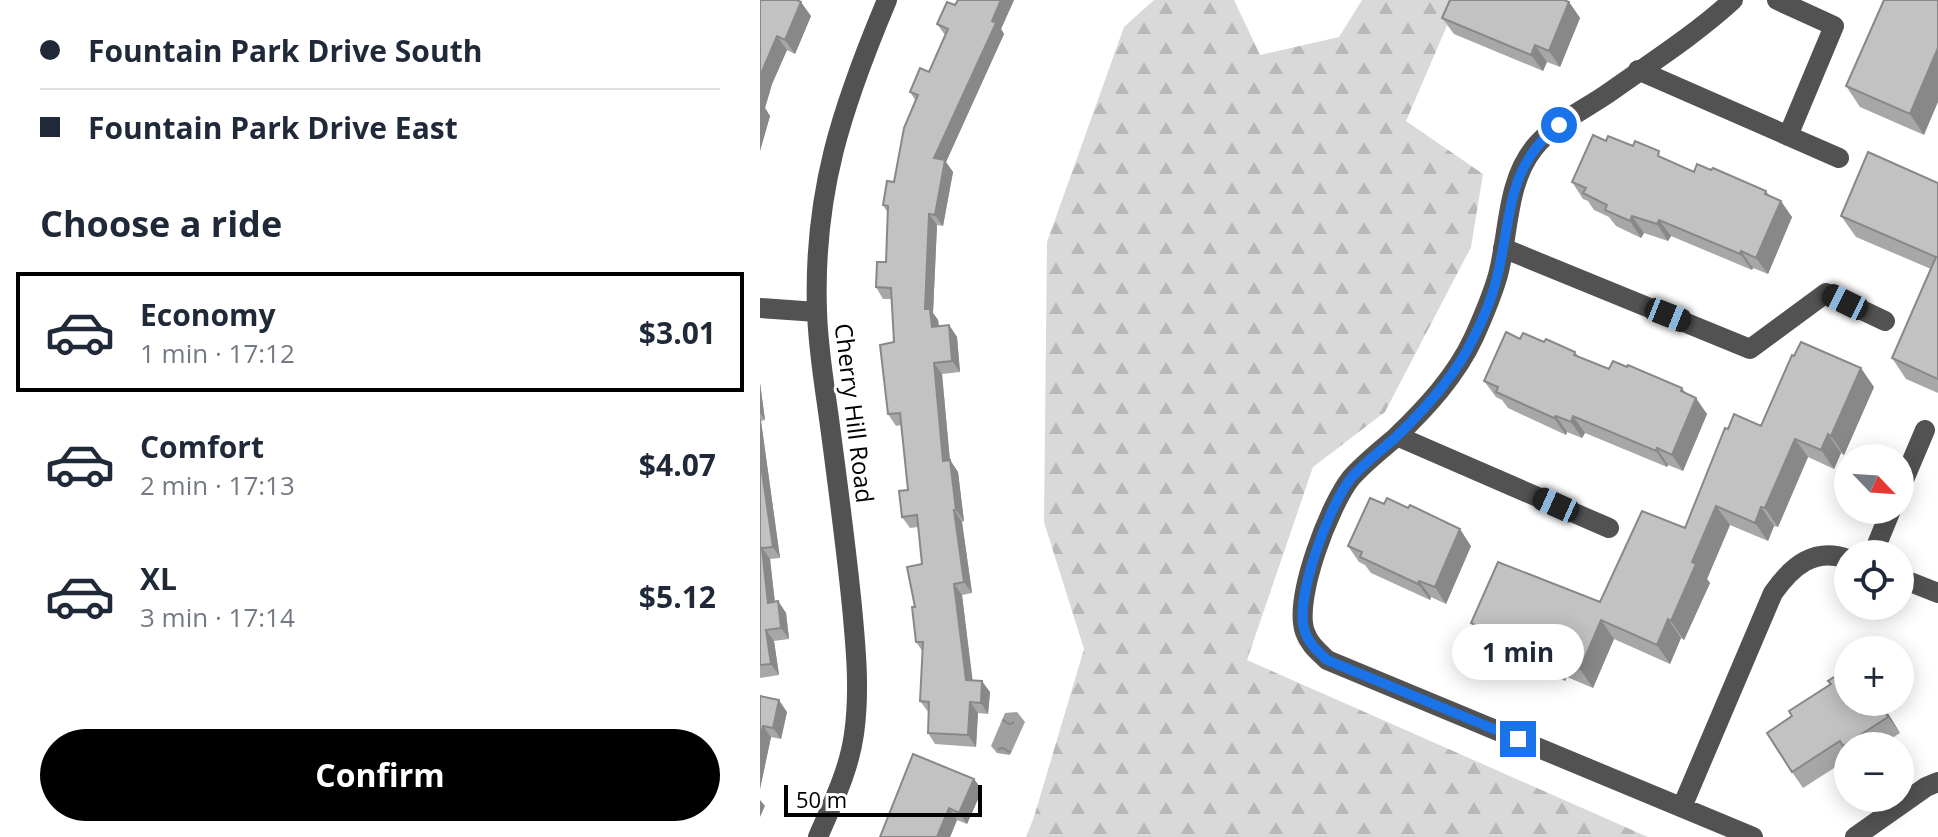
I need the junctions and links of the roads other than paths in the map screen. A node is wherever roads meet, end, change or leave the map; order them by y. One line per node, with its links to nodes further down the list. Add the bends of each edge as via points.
1 (887, 0): 9 (street, Cherry Hill Road, via 856,73 829,164 819,234)
2 (1777, 0): 5 (street, via 1834,26)
3 (1729, 1): 4 (street, via 1698,30)
4 (1638, 70): 5 (street); 7 (street, via 1534,148 1515,186)
5 (1788, 136): 6 (street)
6 (1839, 158)
7 (1503, 248): 10 (street, via 1750,349 1826,293); 12 (street, via 1491,297 1467,350 1438,394)
8 (760, 308): 9 (street)
9 (817, 312): 20 (street, Cherry Hill Road, via 857,682 850,753)
10 (1885, 321)
11 (1925, 430): 13 (street)
12 (1397, 436): 14 (street); 19 (street, via 1352,477 1325,527 1302,608 1304,630 1313,647 1327,660)
13 (1914, 456)
14 (1609, 528)
15 (1834, 555): 19 (street, via 1812,556 1773,593)
16 (1914, 584): 17 (street)
17 (1938, 593)
18 (1938, 782): 22 (street)
19 (1682, 807): 21 (street)
20 (818, 837)
21 (1753, 837)
22 (1855, 837)

